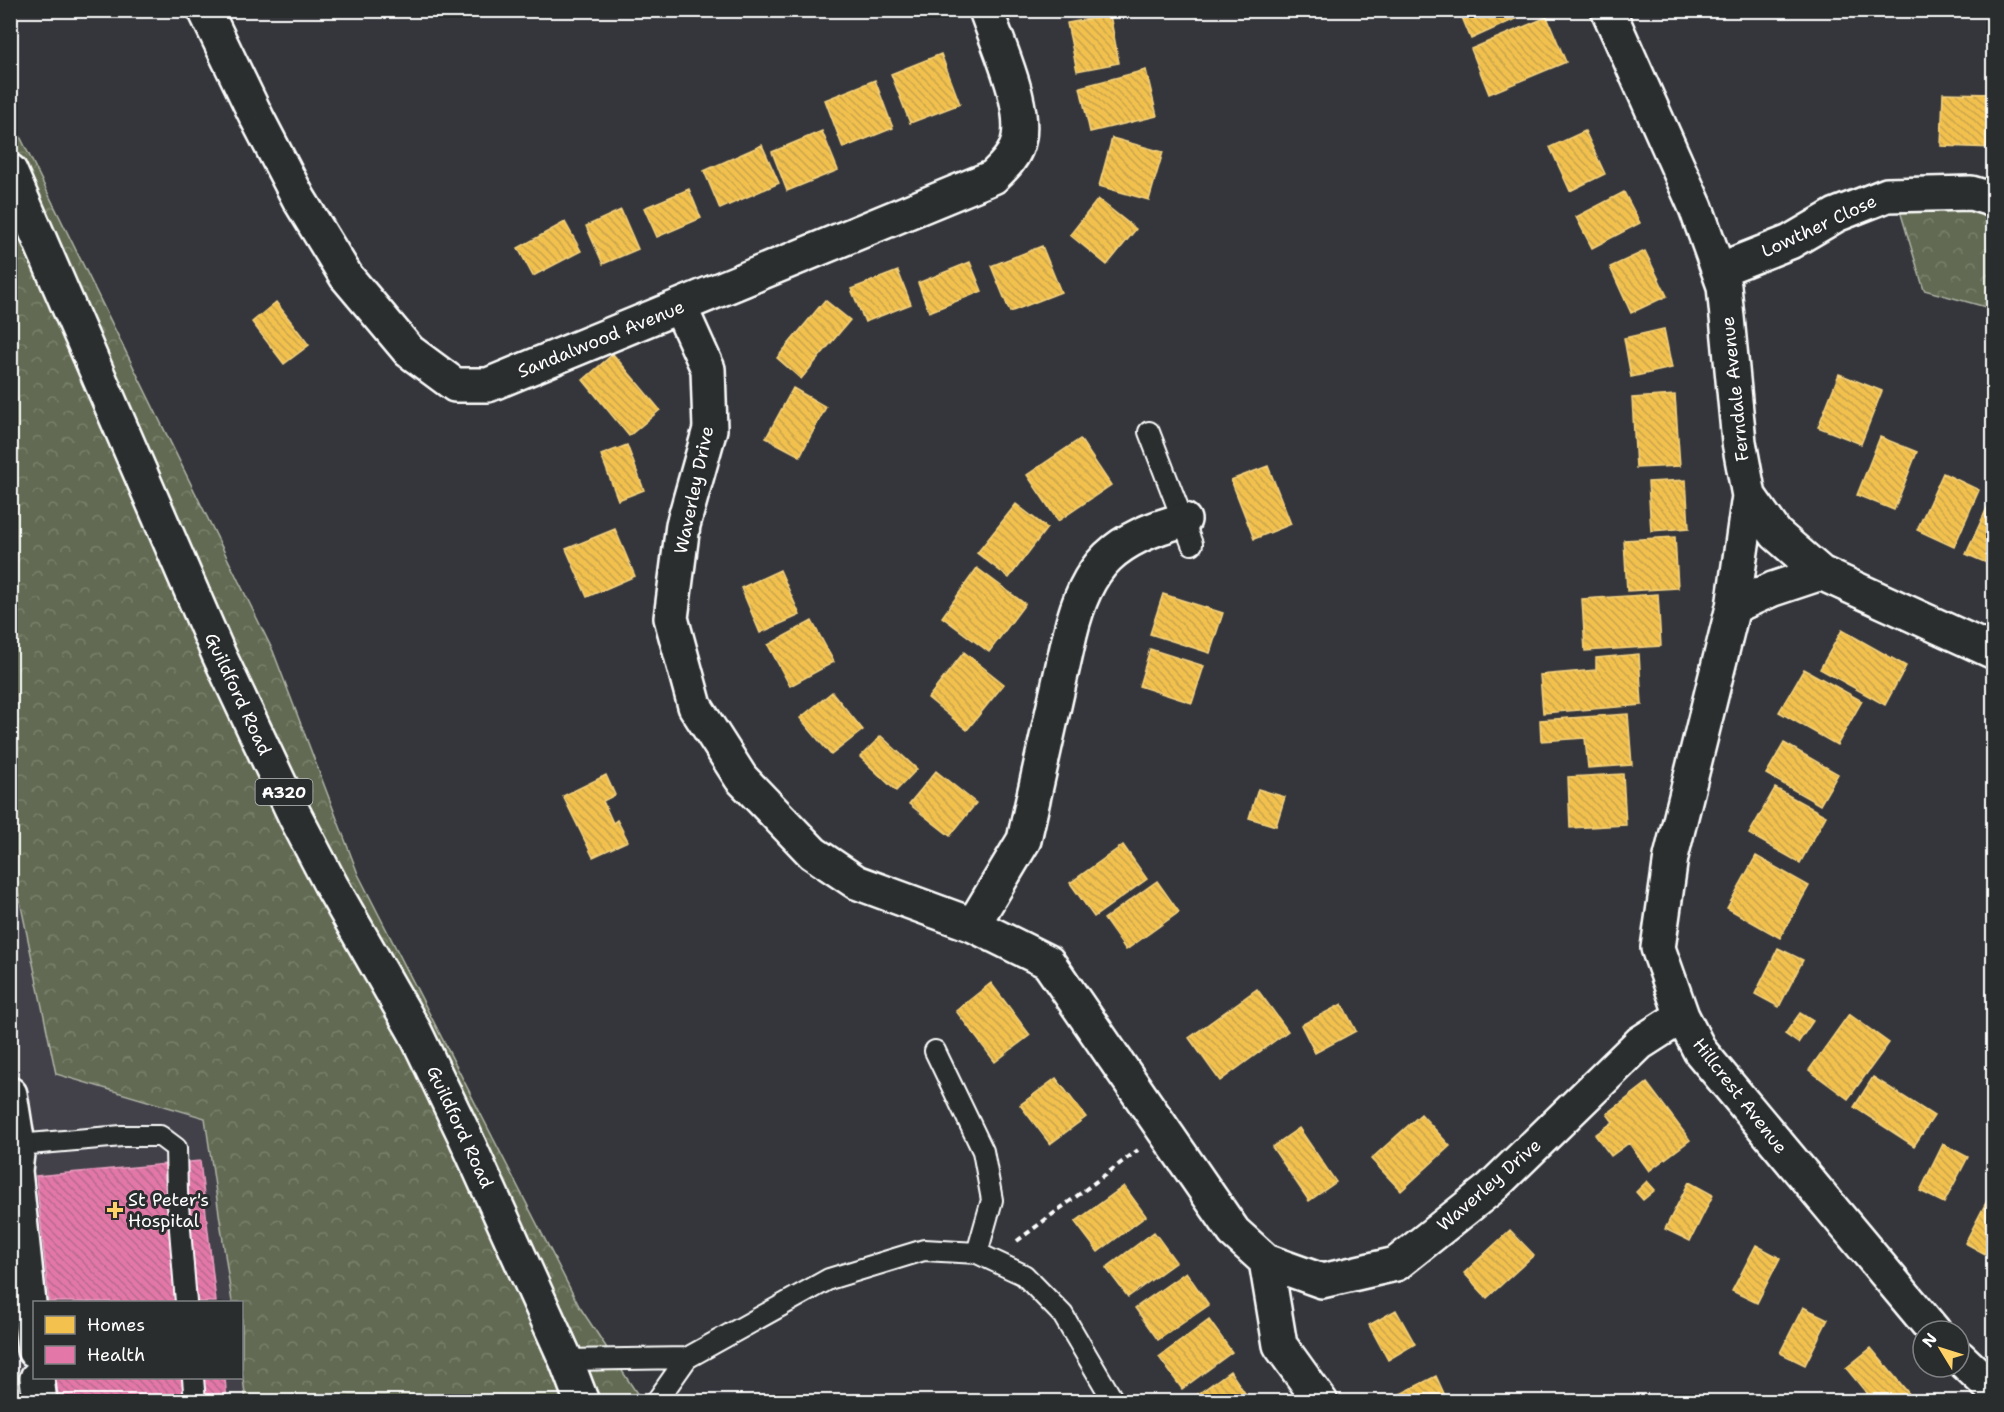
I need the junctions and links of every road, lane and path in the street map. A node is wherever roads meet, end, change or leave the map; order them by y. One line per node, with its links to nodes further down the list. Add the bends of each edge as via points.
1 (986, 10): 7 (street, Sandalwood Avenue, via 1020,114 1016,149 993,177)
2 (1608, 10): 6 (street, Ferndale Avenue, via 1696,208)
3 (210, 12): 7 (street, Sandalwood Avenue, via 256,118 346,276 409,351 455,385 489,385)
4 (10, 171): 26 (street, Guildford Road / A320, via 219,655 300,826 415,1032)
5 (1994, 200): 6 (street, Lowther Close, via 1971,193 1887,195 1836,215 1790,242)
6 (1719, 270): 9 (street, Ferndale Avenue)
7 (680, 307): 14 (street, Waverley Drive, via 708,369 710,429 683,525 671,618 695,706 741,778 813,853 856,882)
8 (1149, 432): 10 (lane)
9 (1749, 496): 11 (street, Ferndale Avenue, via 1776,534); 12 (street, Hillcrest Avenue)
10 (1188, 532): 14 (street, via 1142,533 1100,565 1084,589 1070,633 1024,840)
11 (1821, 573): 12 (street); 13 (street, Ferndale Avenue)
12 (1733, 606): 15 (street, Hillcrest Avenue, via 1671,857 1658,948)
13 (1994, 651)
14 (973, 926): 18 (street, Waverley Drive, via 1048,962)
15 (1682, 1016): 21 (street, Waverley Drive, via 1640,1043 1490,1189 1396,1264 1322,1281); 23 (street, Hillcrest Avenue, via 1700,1051)
16 (935, 1051): 20 (lane, via 983,1151 992,1200)
17 (10, 1094): 19 (street)
18 (1164, 1130): 20 (path); 21 (street, Waverley Drive, via 1234,1232)
19 (14, 1163): 22 (lane, via 122,1136 160,1136 176,1148); 24 (street)
20 (984, 1256): 25 (lane, via 924,1250 829,1279); 35 (lane, via 1024,1275 1063,1315)
21 (1266, 1261): 36 (street, via 1280,1346)
22 (186, 1301)
23 (1924, 1319)
24 (33, 1341)
25 (687, 1358): 26 (lane); 34 (lane)
26 (566, 1360): 33 (street, Guildford Road / A320)
27 (1971, 1369): 30 (street)
28 (38, 1379): 31 (street)
29 (193, 1379): 32 (lane)
30 (1994, 1390)
31 (40, 1401)
32 (195, 1401)
33 (582, 1401)
34 (656, 1401)
35 (1114, 1401)
36 (1321, 1401)

